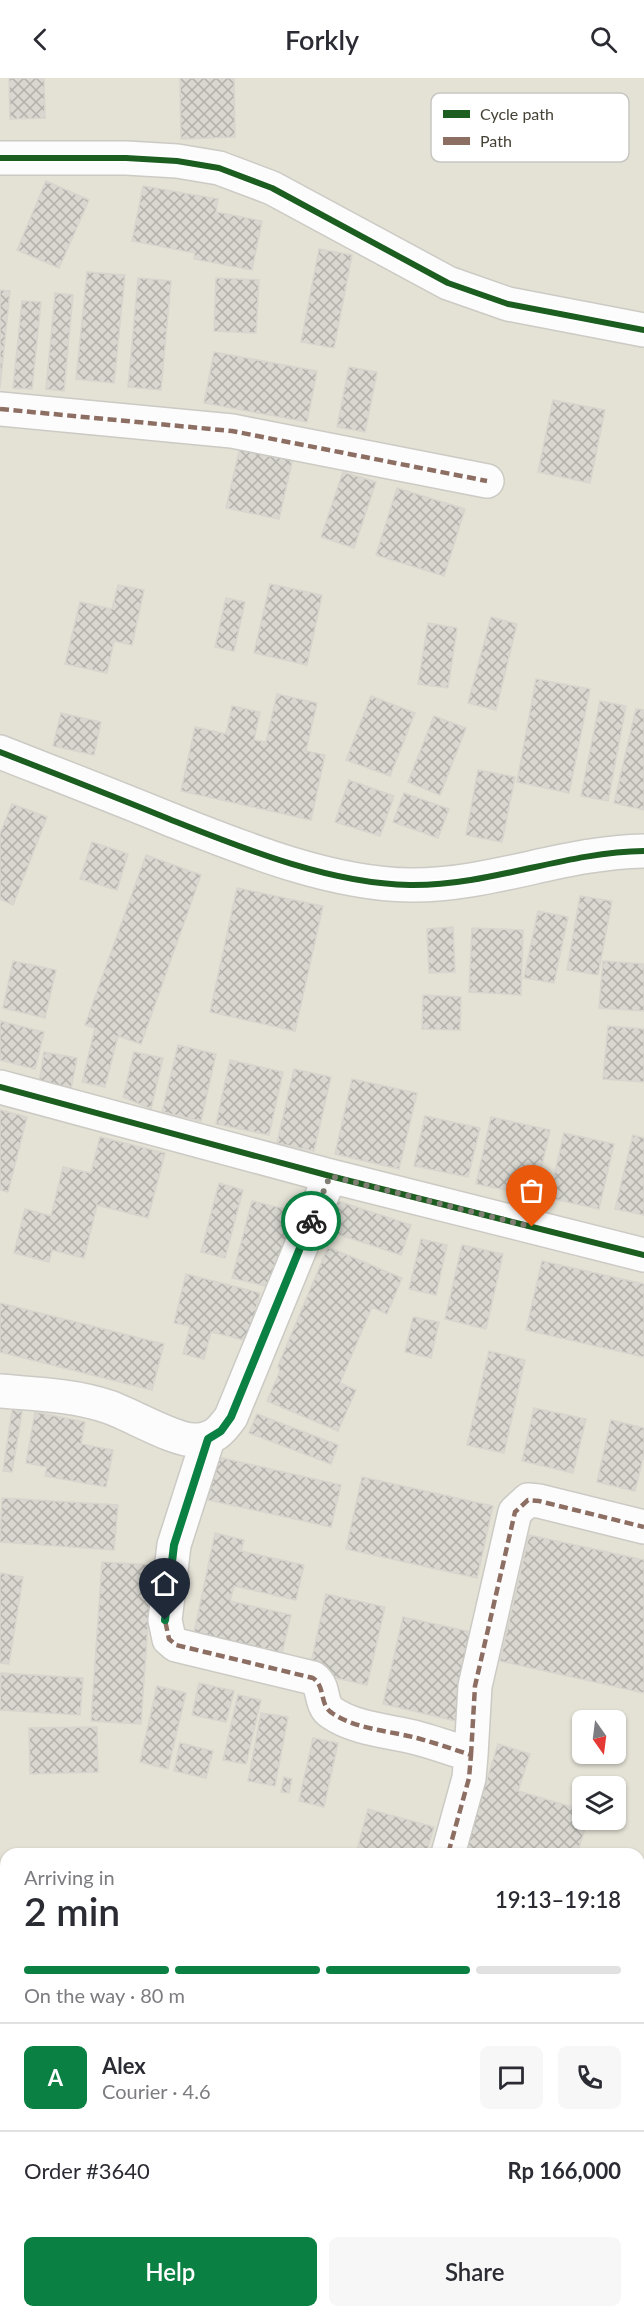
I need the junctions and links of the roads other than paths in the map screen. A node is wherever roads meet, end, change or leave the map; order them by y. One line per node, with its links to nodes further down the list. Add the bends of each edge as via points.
1 (0, 158): 2 (street, via 126,158 219,168 272,188 448,283 508,304)
2 (644, 330)
3 (0, 409): 4 (street, via 232,431)
4 (487, 482)
5 (0, 752): 6 (street, via 258,854 358,879 410,885 470,881 582,855)
6 (644, 851)
7 (0, 1087): 8 (street)
8 (330, 1176): 9 (street); 11 (street, via 231,1417 221,1431)
9 (644, 1255)
10 (0, 1391): 11 (street, via 79,1400 108,1407 191,1441)
11 (208, 1439): 13 (street, via 174,1545 165,1620 169,1639 176,1645 313,1678 322,1687 326,1708 335,1715)
12 (644, 1527): 13 (street, via 539,1501 528,1500 514,1512 475,1686)
13 (471, 1755): 14 (street, via 469,1778)
14 (450, 1848)

